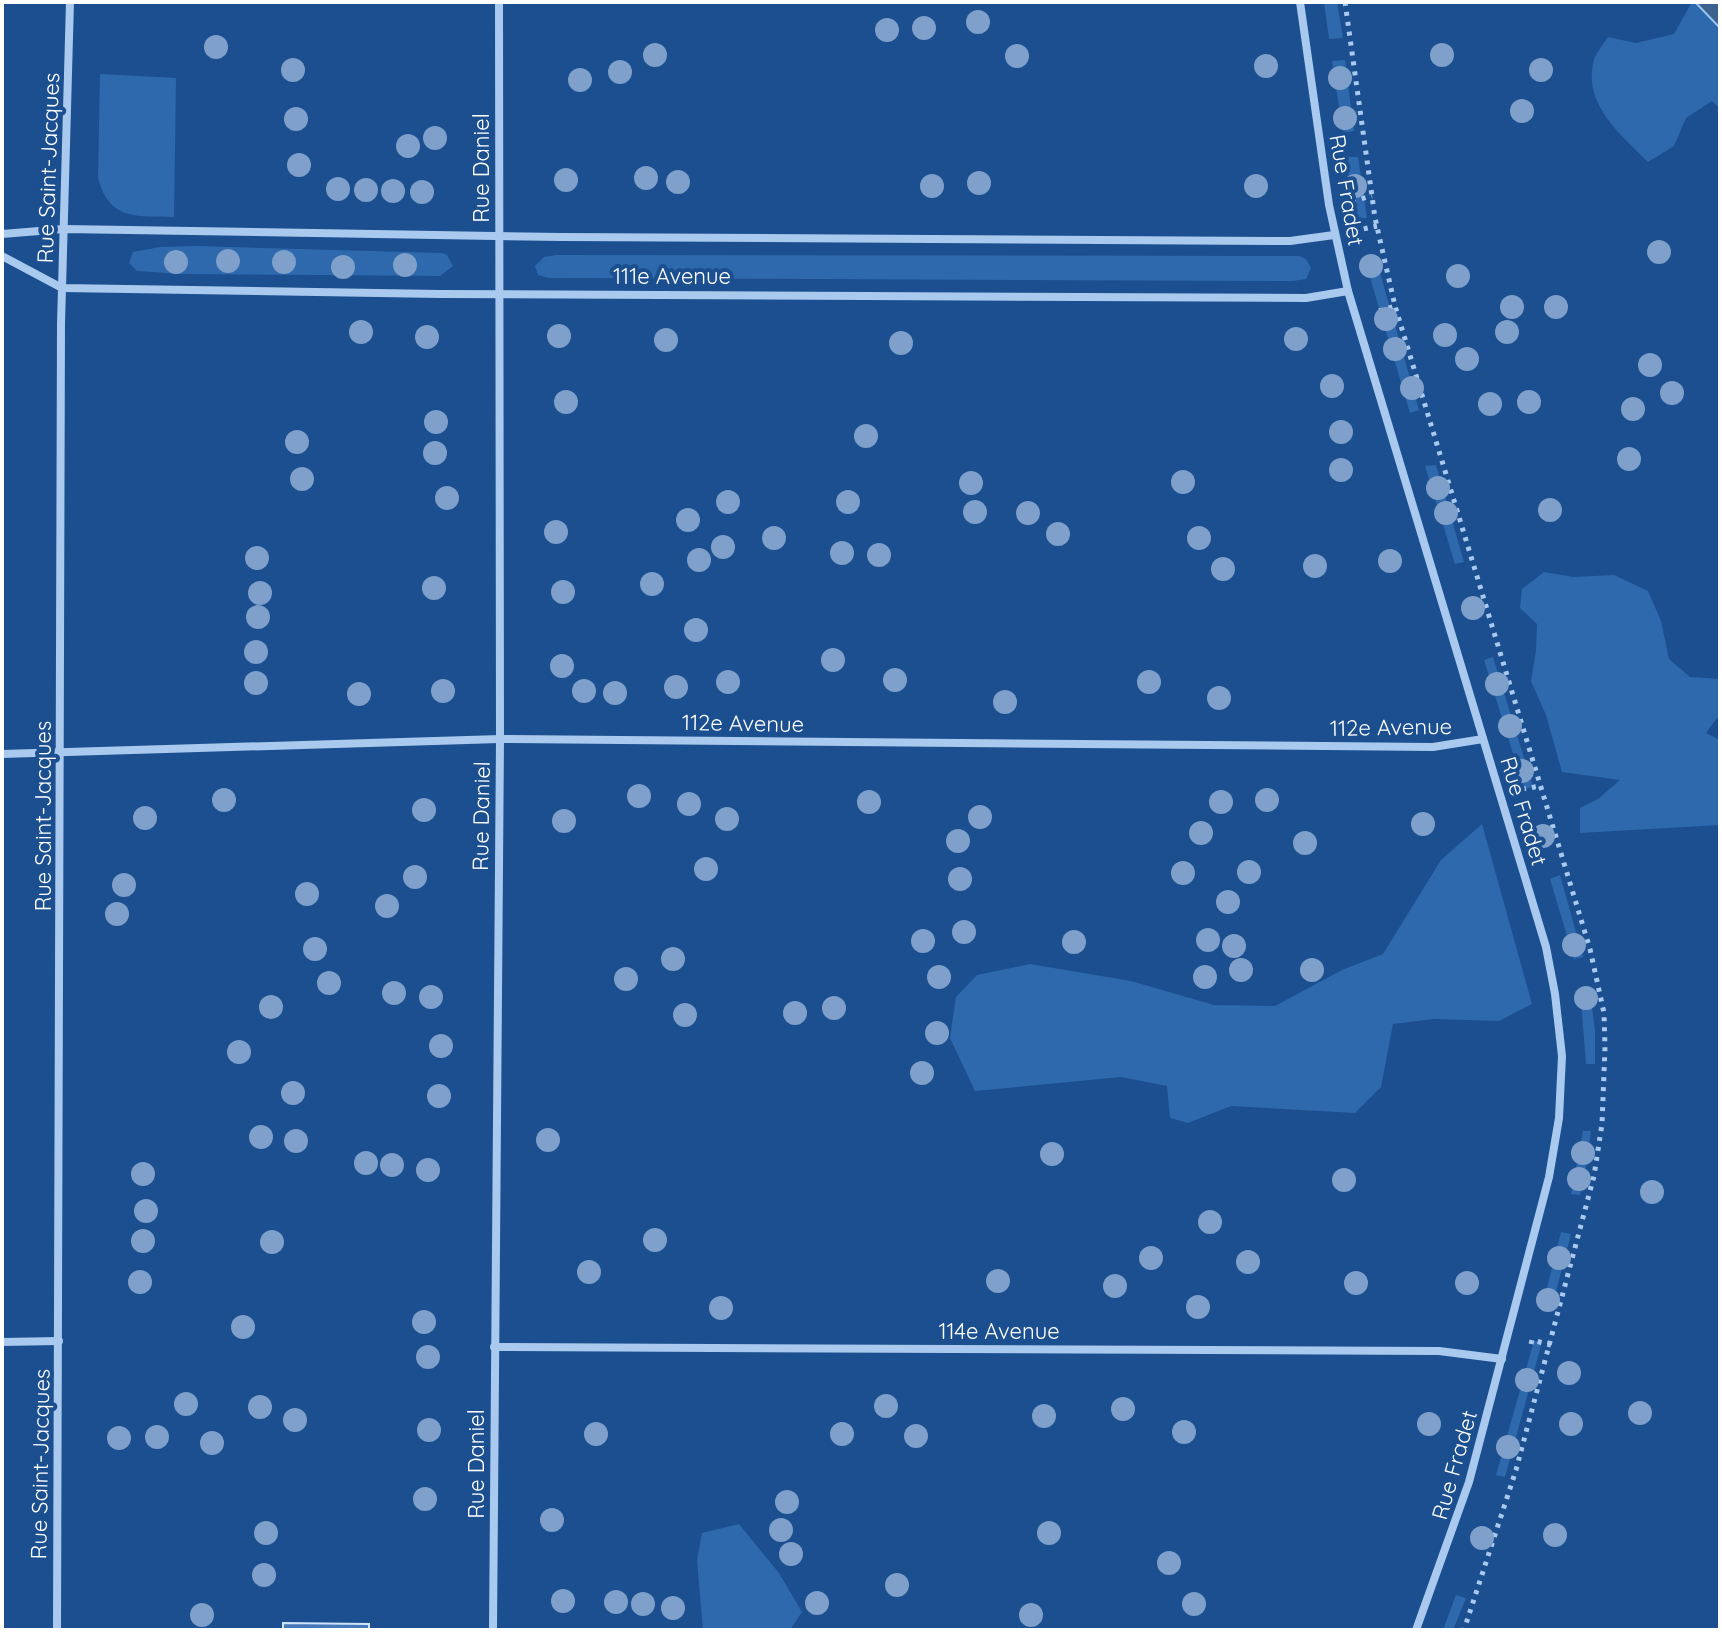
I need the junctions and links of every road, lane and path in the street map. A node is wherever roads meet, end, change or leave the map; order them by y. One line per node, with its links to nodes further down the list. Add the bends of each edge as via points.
1 (70, 2): 7 (street, Rue Saint-Jacques)
2 (499, 2): 9 (street, Rue Daniel)
3 (1300, 2): 10 (street, Rue Fradet)
4 (1345, 2): 5 (path, Rue Fradet)
5 (1372, 196): 6 (path); 15 (path, Rue Fradet)
6 (1352, 201)
7 (64, 229): 8 (street, 111e Avenue); 9 (street, 111e Avenue); 12 (street, Rue Saint-Jacques)
8 (2, 234)
9 (499, 234): 10 (street, 111e Avenue, via 1258,241); 14 (street, Rue Daniel)
10 (1334, 235): 13 (street, Rue Fradet)
11 (2, 256): 12 (street, 111e Avenue)
12 (62, 288): 14 (street, 111e Avenue); 19 (street, Rue Saint-Jacques)
13 (1348, 291): 14 (street, 111e Avenue, via 1306,298); 18 (street, Rue Fradet)
14 (499, 293): 17 (street, Rue Daniel)
15 (1395, 306): 16 (path); 28 (path, Rue Fradet, via 1590,949 1604,1013 1605,1086 1594,1176 1516,1470)
16 (1379, 311)
17 (500, 739): 18 (street, 112e Avenue, via 1433,747); 19 (street, 112e Avenue); 23 (street, Rue Daniel)
18 (1483, 739): 24 (street, Rue Fradet, via 1549,959 1562,1056 1549,1177)
19 (61, 753): 20 (street, 112e Avenue); 21 (street, Rue Saint-Jacques)
20 (2, 754)
21 (59, 1341): 22 (street); 25 (street, Rue Saint-Jacques)
22 (2, 1342)
23 (494, 1347): 24 (street, 114e Avenue, via 1439,1351); 26 (street, Rue Daniel)
24 (1502, 1359): 27 (street, Rue Fradet, via 1462,1506)
25 (57, 1630)
26 (493, 1630)
27 (1416, 1630)
28 (1464, 1630)

